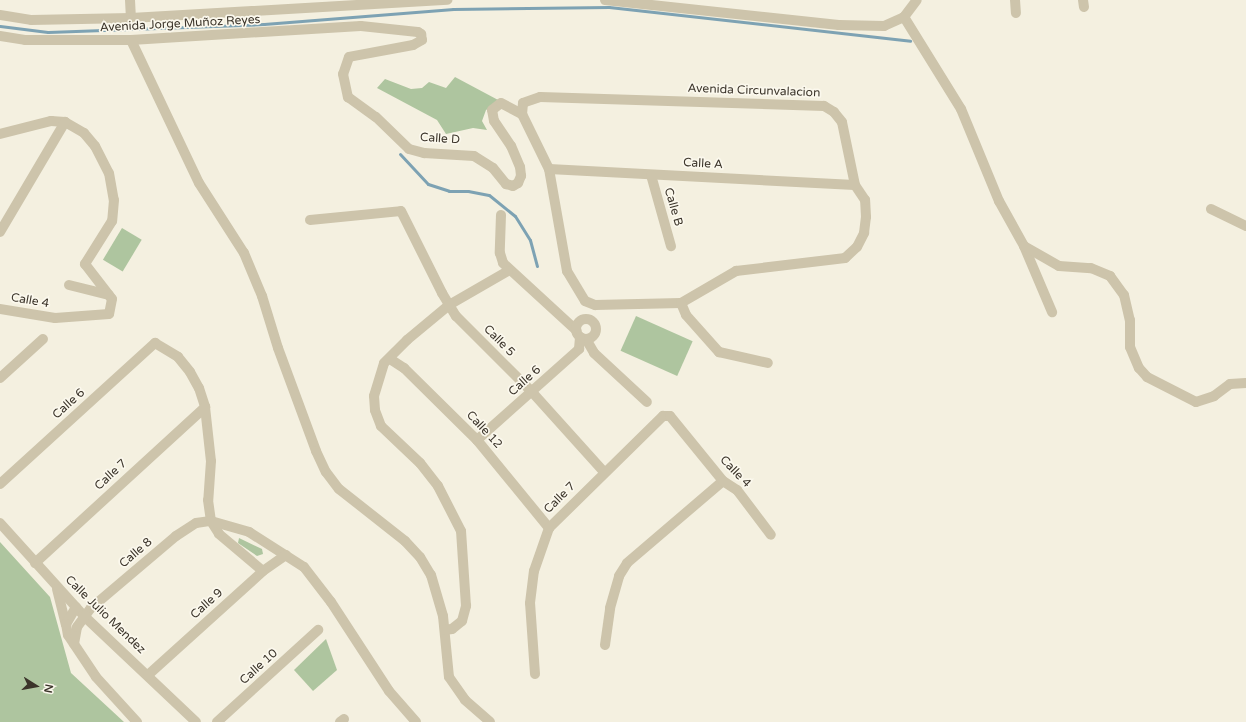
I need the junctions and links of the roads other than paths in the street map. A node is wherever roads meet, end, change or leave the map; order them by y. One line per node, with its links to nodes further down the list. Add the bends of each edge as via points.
1 (130, 0): 11 (street)
2 (447, 0): 7 (street, Avenida Jorge Muñoz Reyes)
3 (605, 0): 6 (street)
4 (917, 0): 10 (street)
5 (1015, 0): 8 (street)
6 (650, 2): 10 (street, via 839,25 884,26)
7 (269, 5): 11 (street, Avenida Jorge Muñoz Reyes)
8 (1016, 13)
9 (0, 15): 11 (street, Avenida Jorge Muñoz Reyes, via 31,20)
10 (904, 17): 28 (street, via 961,109 999,201)
11 (131, 18)
12 (361, 26): 14 (street, Avenida Jorge Muñoz Reyes); 15 (street, Calle D, via 421,34 422,40 412,45 349,57 344,74 348,96 376,117 409,149 424,153 474,156 494,168 506,184 513,186 522,176 520,167 511,146 494,121 492,110 501,103)
13 (0, 36): 14 (street, Avenida Jorge Muñoz Reyes, via 26,40)
14 (131, 40): 64 (street, via 199,183 244,253 262,296 316,451 326,472 339,489 405,541 420,557 431,575)
15 (522, 114): 18 (street); 20 (street, Avenida Circunvalacion, via 523,103 540,96 824,106 834,112 842,122)
16 (64, 122): 17 (street, via 51,121); 23 (street); 31 (street, via 84,133 95,146 109,173 114,200 112,221 85,264)
17 (0, 134)
18 (549, 170): 19 (street, Calle A); 34 (street, via 567,271 585,301)
19 (651, 175): 20 (street, Calle A); 27 (street, Calle B)
20 (854, 185): 32 (street, Avenida Circunvalacion, via 865,200 864,234 857,247 845,258 736,271)
21 (1211, 209): 25 (street)
22 (501, 215): 29 (street, via 500,253)
23 (5, 219): 26 (street)
24 (310, 220): 33 (street, Calle 5, via 401,211)
25 (1246, 226)
26 (0, 232)
27 (671, 246)
28 (1024, 246): 36 (street); 43 (street, via 1059,266 1091,268 1110,276 1124,296 1130,320 1130,348 1138,368 1147,376 1196,402 1214,396 1230,384)
29 (508, 270): 33 (street); 38 (street)
30 (69, 285): 31 (street)
31 (110, 295): 35 (street, Calle 4, via 113,303 109,314 55,318)
32 (681, 304): 34 (street); 41 (street, via 686,315 719,352)
33 (449, 305): 40 (street, via 407,340); 44 (street, Calle 5, via 456,316)
34 (595, 305): 37 (street)
35 (0, 309)
36 (1052, 312)
37 (590, 320): 38 (street, via 581,320); 38 (street, via 596,325 596,333)
38 (581, 336): 44 (street, Calle 6, via 579,349); 45 (street, via 594,353)
39 (43, 339): 42 (street)
40 (390, 359): 48 (street, Calle 12, via 401,365); 64 (street, via 384,363 374,396 375,410 381,426 420,463 438,486 461,531 466,606 462,621 452,629)
41 (768, 363)
42 (0, 378)
43 (1246, 383)
44 (532, 392): 48 (street, Calle 6); 49 (street, Calle 5)
45 (647, 402)
46 (205, 407): 51 (street, Calle 6, via 190,372 178,358 155,343); 52 (street, via 211,461 208,500); 57 (street, Calle 7)
47 (662, 416): 49 (street, Calle 7); 50 (street, Calle 4, via 670,416)
48 (477, 440): 54 (street, Calle 12)
49 (604, 472): 54 (street, Calle 7)
50 (723, 481): 55 (street, Calle 4, via 737,490); 66 (street, via 627,563 619,576 610,608)
51 (0, 484)
52 (211, 521): 56 (street, via 249,532); 58 (street, via 219,534); 61 (street, Calle 8, via 196,524 176,536)
53 (0, 523): 57 (street, Calle Julio Mendez)
54 (549, 528): 67 (street, Calle 7, via 534,571 530,603)
55 (771, 535)
56 (286, 555): 58 (street, Calle 9); 72 (street, via 304,567 331,602 389,691)
57 (35, 563): 59 (street, Calle Julio Mendez)
58 (263, 571): 68 (street, Calle 9)
59 (56, 587): 60 (street, Calle Julio Mendez); 62 (street)
60 (76, 607): 61 (street, Calle Julio Mendez); 62 (street)
61 (84, 616): 65 (street, via 77,627); 68 (street, Calle Julio Mendez)
62 (66, 624): 65 (street)
63 (318, 630): 71 (street, Calle 10)
64 (445, 630): 73 (street, via 449,677 465,700)
65 (74, 644): 69 (street, via 96,677)
66 (605, 645)
67 (535, 674)
68 (148, 675): 70 (street, Calle Julio Mendez)
69 (137, 722)
70 (196, 722)
71 (217, 722)
72 (416, 722)
73 (490, 722)

